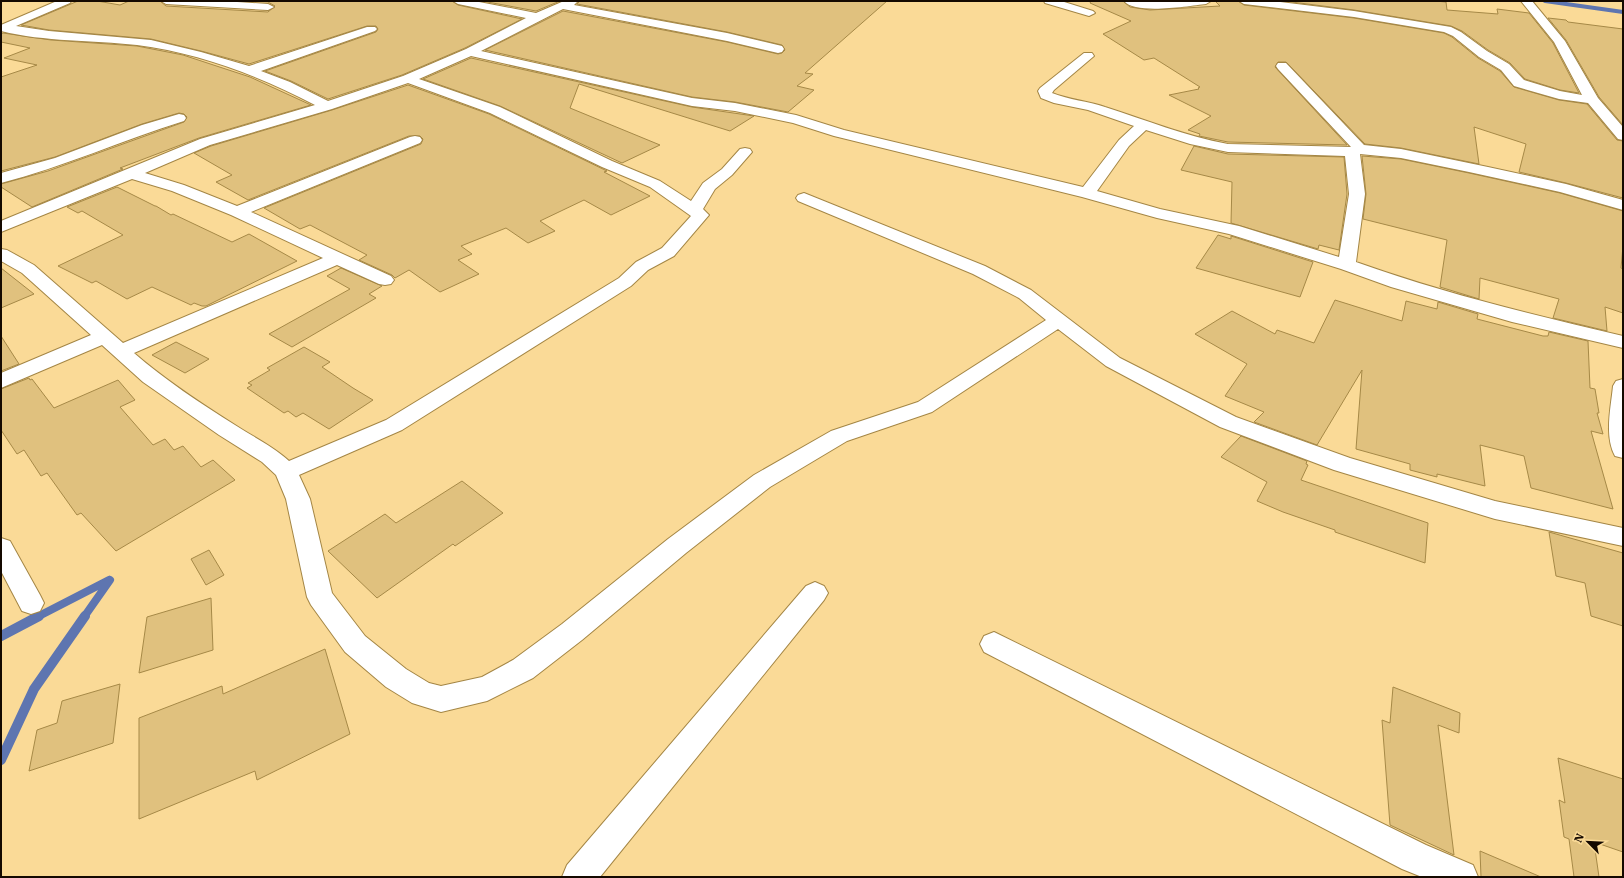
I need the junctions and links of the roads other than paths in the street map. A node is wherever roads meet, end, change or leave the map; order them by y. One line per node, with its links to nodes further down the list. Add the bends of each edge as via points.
1 (66, 1): 11 (street)
2 (166, 1): 10 (street)
3 (458, 1): 14 (street)
4 (1049, 1): 13 (street)
5 (1129, 1): 6 (street, via 1161,6)
6 (1206, 1)
7 (1244, 1): 23 (street, via 1354,14 1447,29 1505,67 1519,83 1559,95)
8 (568, 3): 14 (street); 17 (street)
9 (1528, 5): 23 (street, via 1559,42)
10 (268, 7)
11 (46, 11): 12 (street); 15 (street)
12 (16, 12)
13 (1089, 13)
14 (537, 17): 18 (street)
15 (2, 28): 21 (street, via 151,44 232,63)
16 (371, 29): 21 (street)
17 (778, 49)
18 (470, 52): 22 (street); 35 (street, via 692,102 796,119 839,134)
19 (1088, 56): 28 (street, via 1049,87 1045,91 1046,95 1099,109)
20 (1282, 66): 31 (street)
21 (250, 70): 24 (street)
22 (408, 79): 24 (street); 38 (street, via 495,110 655,184)
23 (1592, 100): 25 (street)
24 (327, 106): 33 (street, via 205,142)
25 (1602, 112): 26 (street); 29 (street)
26 (1623, 114)
27 (179, 118): 34 (street, via 60,161)
28 (1143, 125): 31 (street, via 1191,141 1228,148); 35 (street, via 1124,143)
29 (1623, 136)
30 (415, 140): 39 (street)
31 (1356, 150): 37 (street, via 1387,150 1520,178); 43 (street, via 1357,194)
32 (745, 152): 38 (street, via 710,186)
33 (131, 174): 39 (street, via 178,188); 40 (street)
34 (1, 178)
35 (1087, 193): 43 (street, via 1157,213 1233,230)
36 (804, 198): 45 (street, via 979,270 1025,294)
37 (1623, 204)
38 (694, 210): 52 (street, via 701,216 668,252 642,266 625,282 394,425)
39 (237, 212): 42 (street)
40 (1, 227)
41 (1, 254): 46 (street, via 28,270)
42 (336, 259): 44 (street); 48 (street)
43 (1347, 265): 47 (street, via 1397,283 1512,316)
44 (385, 280)
45 (1059, 320): 52 (street, via 925,407 839,436 762,481 522,669 487,688 441,699 422,694 396,678 355,644 320,597 298,499); 53 (street, via 1113,362 1228,422 1342,464 1495,510)
46 (104, 337): 48 (street); 49 (street)
47 (1623, 342)
48 (121, 351): 52 (street, via 150,377 270,456)
49 (1, 381)
50 (1623, 386): 51 (street, via 1620,434)
51 (1623, 450)
52 (286, 471)
53 (1623, 537)
54 (1, 548): 56 (street)
55 (815, 593): 58 (street)
56 (31, 603)
57 (994, 644): 59 (street, via 1414,857)
58 (579, 877)
59 (1461, 877)

